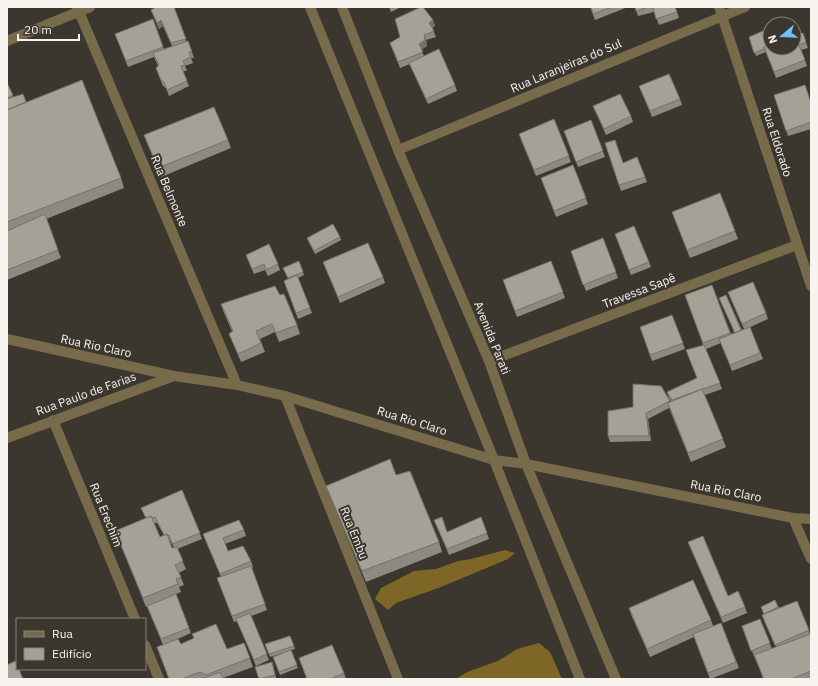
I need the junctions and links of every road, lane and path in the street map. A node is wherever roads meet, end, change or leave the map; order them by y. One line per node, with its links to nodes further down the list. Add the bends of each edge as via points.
1 (90, 7): 5 (street)
2 (310, 7): 18 (street)
3 (342, 7): 8 (street, Avenida Parati)
4 (745, 7): 6 (street, Rua Laranjeiras do Sul)
5 (78, 9): 7 (street); 14 (street, Rua Belmonte)
6 (720, 11): 8 (street, Rua Laranjeiras do Sul); 9 (street, Rua Eldorado)
7 (7, 41)
8 (398, 150): 12 (street, Avenida Parati)
9 (797, 245): 10 (street, Rua Eldorado); 12 (street, Travessa Sapê)
10 (811, 286)
11 (7, 339): 13 (street, Rua Rio Claro)
12 (489, 361): 19 (street, Avenida Parati)
13 (174, 376): 14 (street, Rua Rio Claro); 16 (street, Rua Paulo de Farias)
14 (237, 385): 15 (street, Rua Rio Claro)
15 (285, 396): 18 (street, Rua Rio Claro); 26 (street, Rua Embu)
16 (53, 420): 17 (street, Rua Paulo de Farias); 23 (street, Rua Erechim)
17 (7, 438)
18 (494, 460): 19 (street, Rua Rio Claro); 27 (street)
19 (526, 464): 20 (street, Rua Rio Claro); 28 (street, Avenida Parati)
20 (793, 518): 21 (street, Rua Rio Claro); 22 (street)
21 (811, 519)
22 (811, 559)
23 (134, 618)
24 (146, 647): 25 (street)
25 (159, 679)
26 (398, 679)
27 (580, 679)
28 (616, 679)

